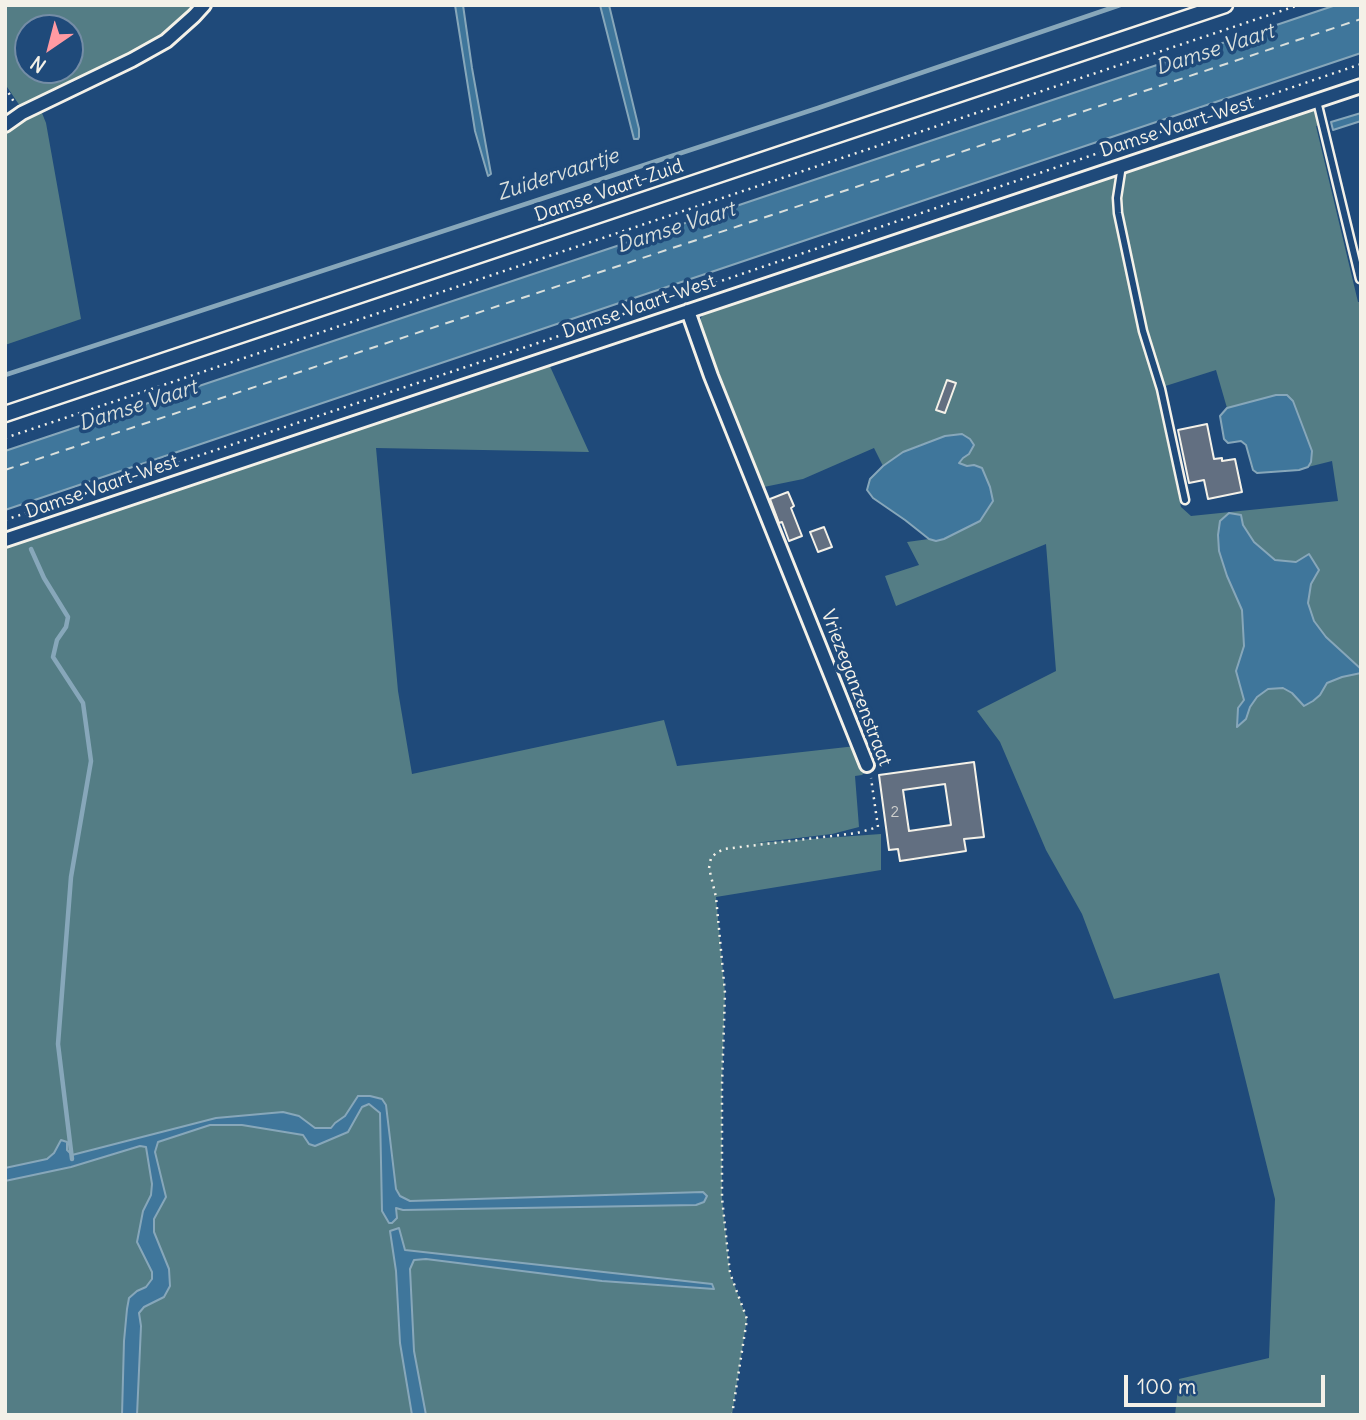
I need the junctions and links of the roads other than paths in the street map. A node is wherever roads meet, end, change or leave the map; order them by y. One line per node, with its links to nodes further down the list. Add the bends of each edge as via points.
1 (204, 5): 5 (street, via 166,41)
2 (1225, 5): 9 (street, Damse Vaart-Zuid)
3 (1361, 86): 4 (street, Damse Vaart-West)
4 (1317, 101): 6 (street, Damse Vaart-West); 7 (lane)
5 (5, 125)
6 (1119, 167): 8 (street, Damse Vaart-West); 10 (lane, via 1118,213)
7 (1360, 279)
8 (688, 311): 11 (street, Damse Vaart-West); 12 (street, Vriezeganzenstraat)
9 (5, 414)
10 (1185, 500)
11 (5, 540)
12 (867, 765)

